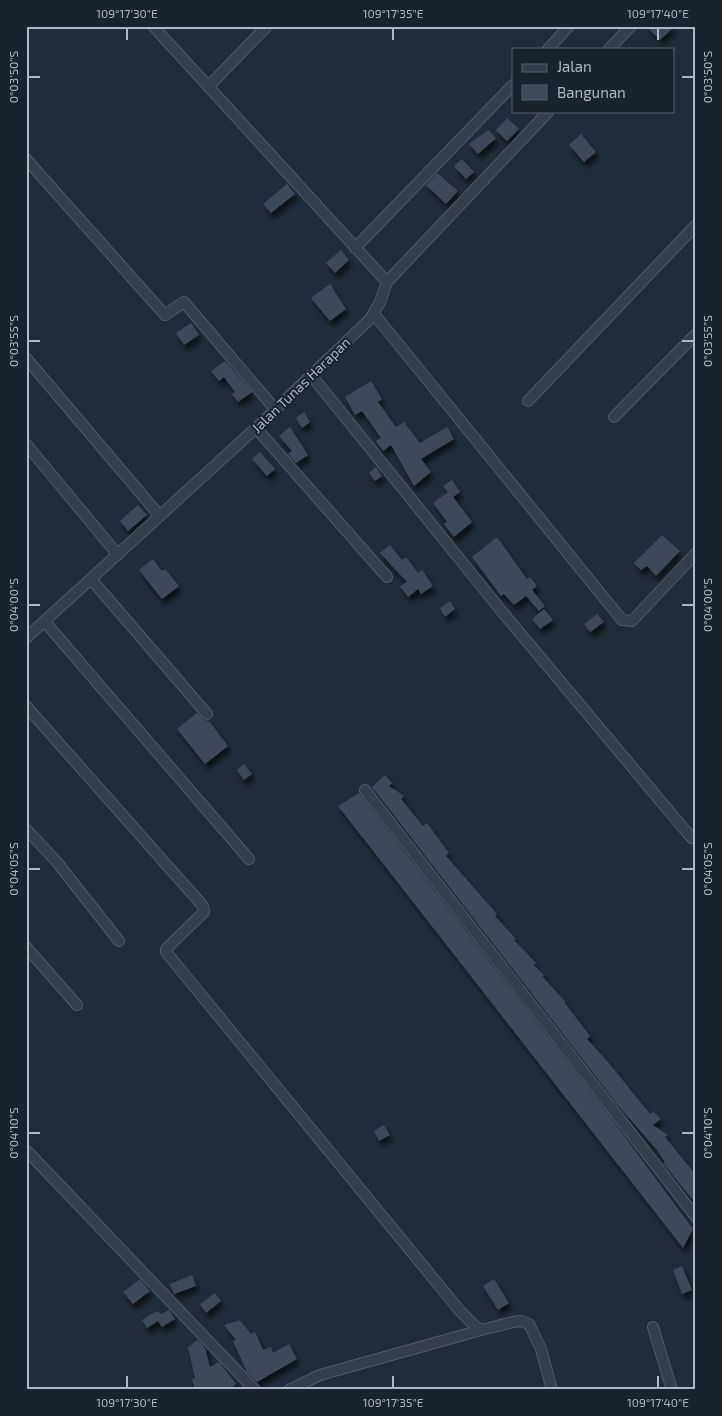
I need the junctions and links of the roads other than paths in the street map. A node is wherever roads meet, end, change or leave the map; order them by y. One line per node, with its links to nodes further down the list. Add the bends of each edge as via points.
1 (153, 26): 7 (street)
2 (267, 26): 7 (street)
3 (570, 26): 5 (street)
4 (631, 26): 6 (street)
5 (549, 48)
6 (611, 48)
7 (208, 87): 12 (street)
8 (512, 87): 12 (street)
9 (548, 112): 13 (street, Jalan Tunas Harapan)
10 (26, 159): 19 (street, via 165,315 184,302)
11 (696, 225): 18 (street)
12 (356, 248): 13 (street)
13 (387, 282): 14 (street, Jalan Tunas Harapan)
14 (374, 314): 17 (street, Jalan Tunas Harapan); 24 (street, via 622,620 632,621)
15 (696, 334): 20 (street)
16 (26, 358): 23 (street)
17 (310, 374): 19 (street, Jalan Tunas Harapan); 34 (street, via 504,614 684,829 692,838)
18 (528, 400)
19 (275, 410): 21 (street, Jalan Tunas Harapan)
20 (614, 417)
21 (256, 428): 23 (street, Jalan Tunas Harapan); 26 (street)
22 (26, 444): 25 (street)
23 (160, 516): 25 (street, Jalan Tunas Harapan)
24 (696, 553)
25 (118, 554): 27 (street, Jalan Tunas Harapan)
26 (386, 577)
27 (91, 579): 28 (street, Jalan Tunas Harapan); 31 (street)
28 (45, 622): 29 (street, Jalan Tunas Harapan); 35 (street)
29 (26, 638)
30 (26, 706): 42 (street, via 203,906 204,912 166,952 460,1311)
31 (207, 714)
32 (365, 790): 40 (street)
33 (26, 829): 36 (street, via 56,861)
34 (696, 837)
35 (248, 859)
36 (119, 941)
37 (26, 947): 38 (street)
38 (77, 1005)
39 (28, 1152): 44 (street)
40 (696, 1217)
41 (653, 1327): 46 (street)
42 (481, 1330): 43 (street, via 320,1374); 45 (street, via 513,1322 529,1324 541,1348)
43 (292, 1389)
44 (255, 1390)
45 (552, 1390)
46 (672, 1390)

